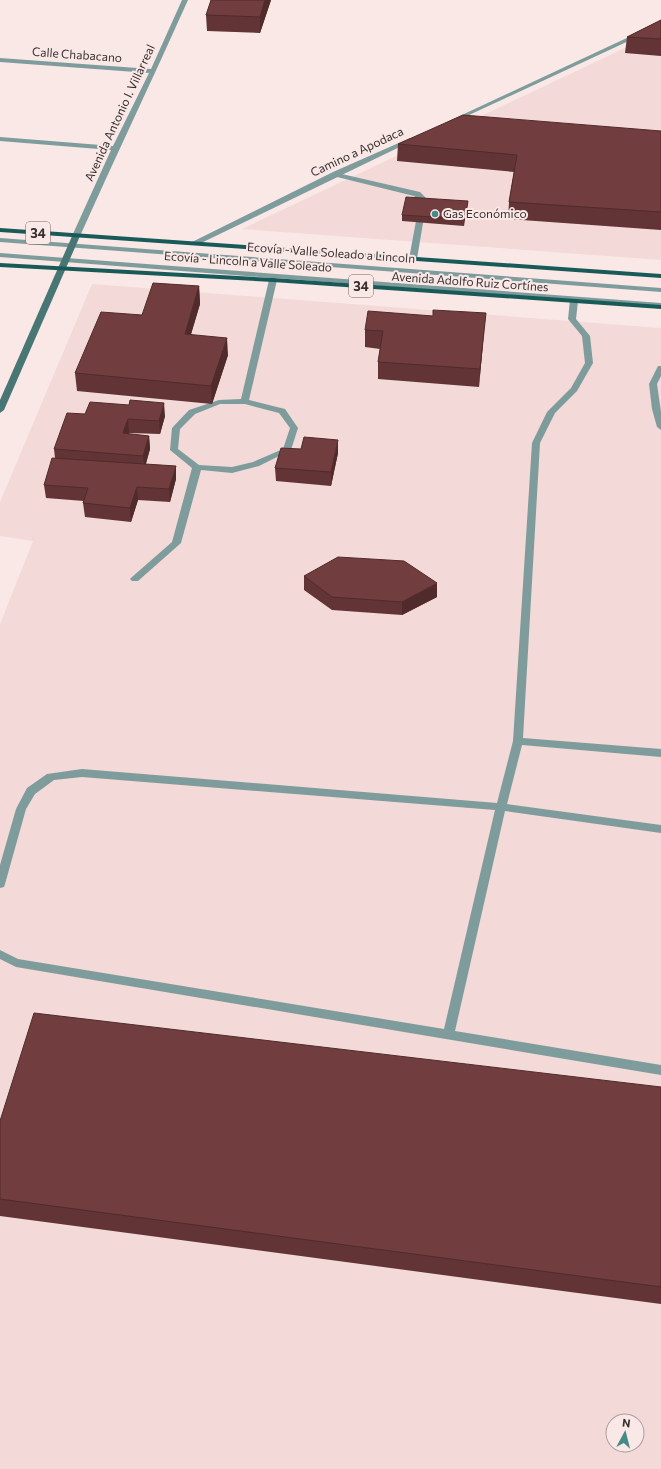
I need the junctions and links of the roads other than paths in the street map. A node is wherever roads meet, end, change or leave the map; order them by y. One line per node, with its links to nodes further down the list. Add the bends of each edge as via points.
1 (185, 0): 4 (street, Avenida Antonio I. Villarreal)
2 (661, 24): 5 (street)
3 (0, 60): 4 (street, Calle Chabacano)
4 (153, 71): 8 (street, Avenida Antonio I. Villarreal)
5 (444, 124)
6 (415, 137): 9 (street, Camino a Apodaca)
7 (0, 139): 8 (street)
8 (115, 148): 13 (street, Avenida Antonio I. Villarreal)
9 (336, 174): 10 (street, via 417,194 424,200); 15 (street, Camino a Apodaca)
10 (423, 204)
11 (419, 223): 18 (street)
12 (0, 230): 13 (main road, 34)
13 (76, 236): 15 (main road, 34); 16 (street)
14 (0, 240): 16 (street, Ecovía - Valle Soleado a Lincoln)
15 (194, 244): 18 (main road, Avenida Adolfo Ruiz Cortínes / 34)
16 (72, 246): 19 (street); 24 (street, Ecovía - Valle Soleado a Lincoln)
17 (0, 255): 19 (street, Ecovía - Lincoln a Valle Soleado)
18 (413, 258): 22 (main road, Avenida Adolfo Ruiz Cortínes / 34)
19 (67, 260): 21 (street); 26 (street, Ecovía - Lincoln a Valle Soleado)
20 (0, 265): 21 (main road, 34)
21 (62, 269): 23 (main road, Avenida Adolfo Ruiz Cortínes / 34); 29 (street)
22 (661, 276)
23 (273, 280): 25 (main road, Avenida Adolfo Ruiz Cortínes / 34); 28 (street)
24 (661, 290)
25 (574, 301): 26 (main road, Avenida Adolfo Ruiz Cortínes / 34); 33 (street, via 572,319 586,336 589,363 574,389 551,412 536,443)
26 (661, 306)
27 (661, 368): 30 (street, via 653,384)
28 (245, 402): 31 (street, via 219,402 192,412 176,428 174,450); 31 (street, via 282,412 294,428 287,450 256,464 232,470)
29 (0, 410)
30 (661, 427)
31 (197, 467): 32 (street, via 176,543)
32 (135, 578)
33 (518, 741): 34 (street); 35 (street)
34 (661, 753)
35 (501, 807): 36 (street); 37 (street, via 82,773 51,777 31,791 21,809); 39 (street)
36 (661, 829)
37 (0, 884)
38 (0, 954): 39 (street, via 16,963)
39 (448, 1035): 40 (street)
40 (661, 1070)

